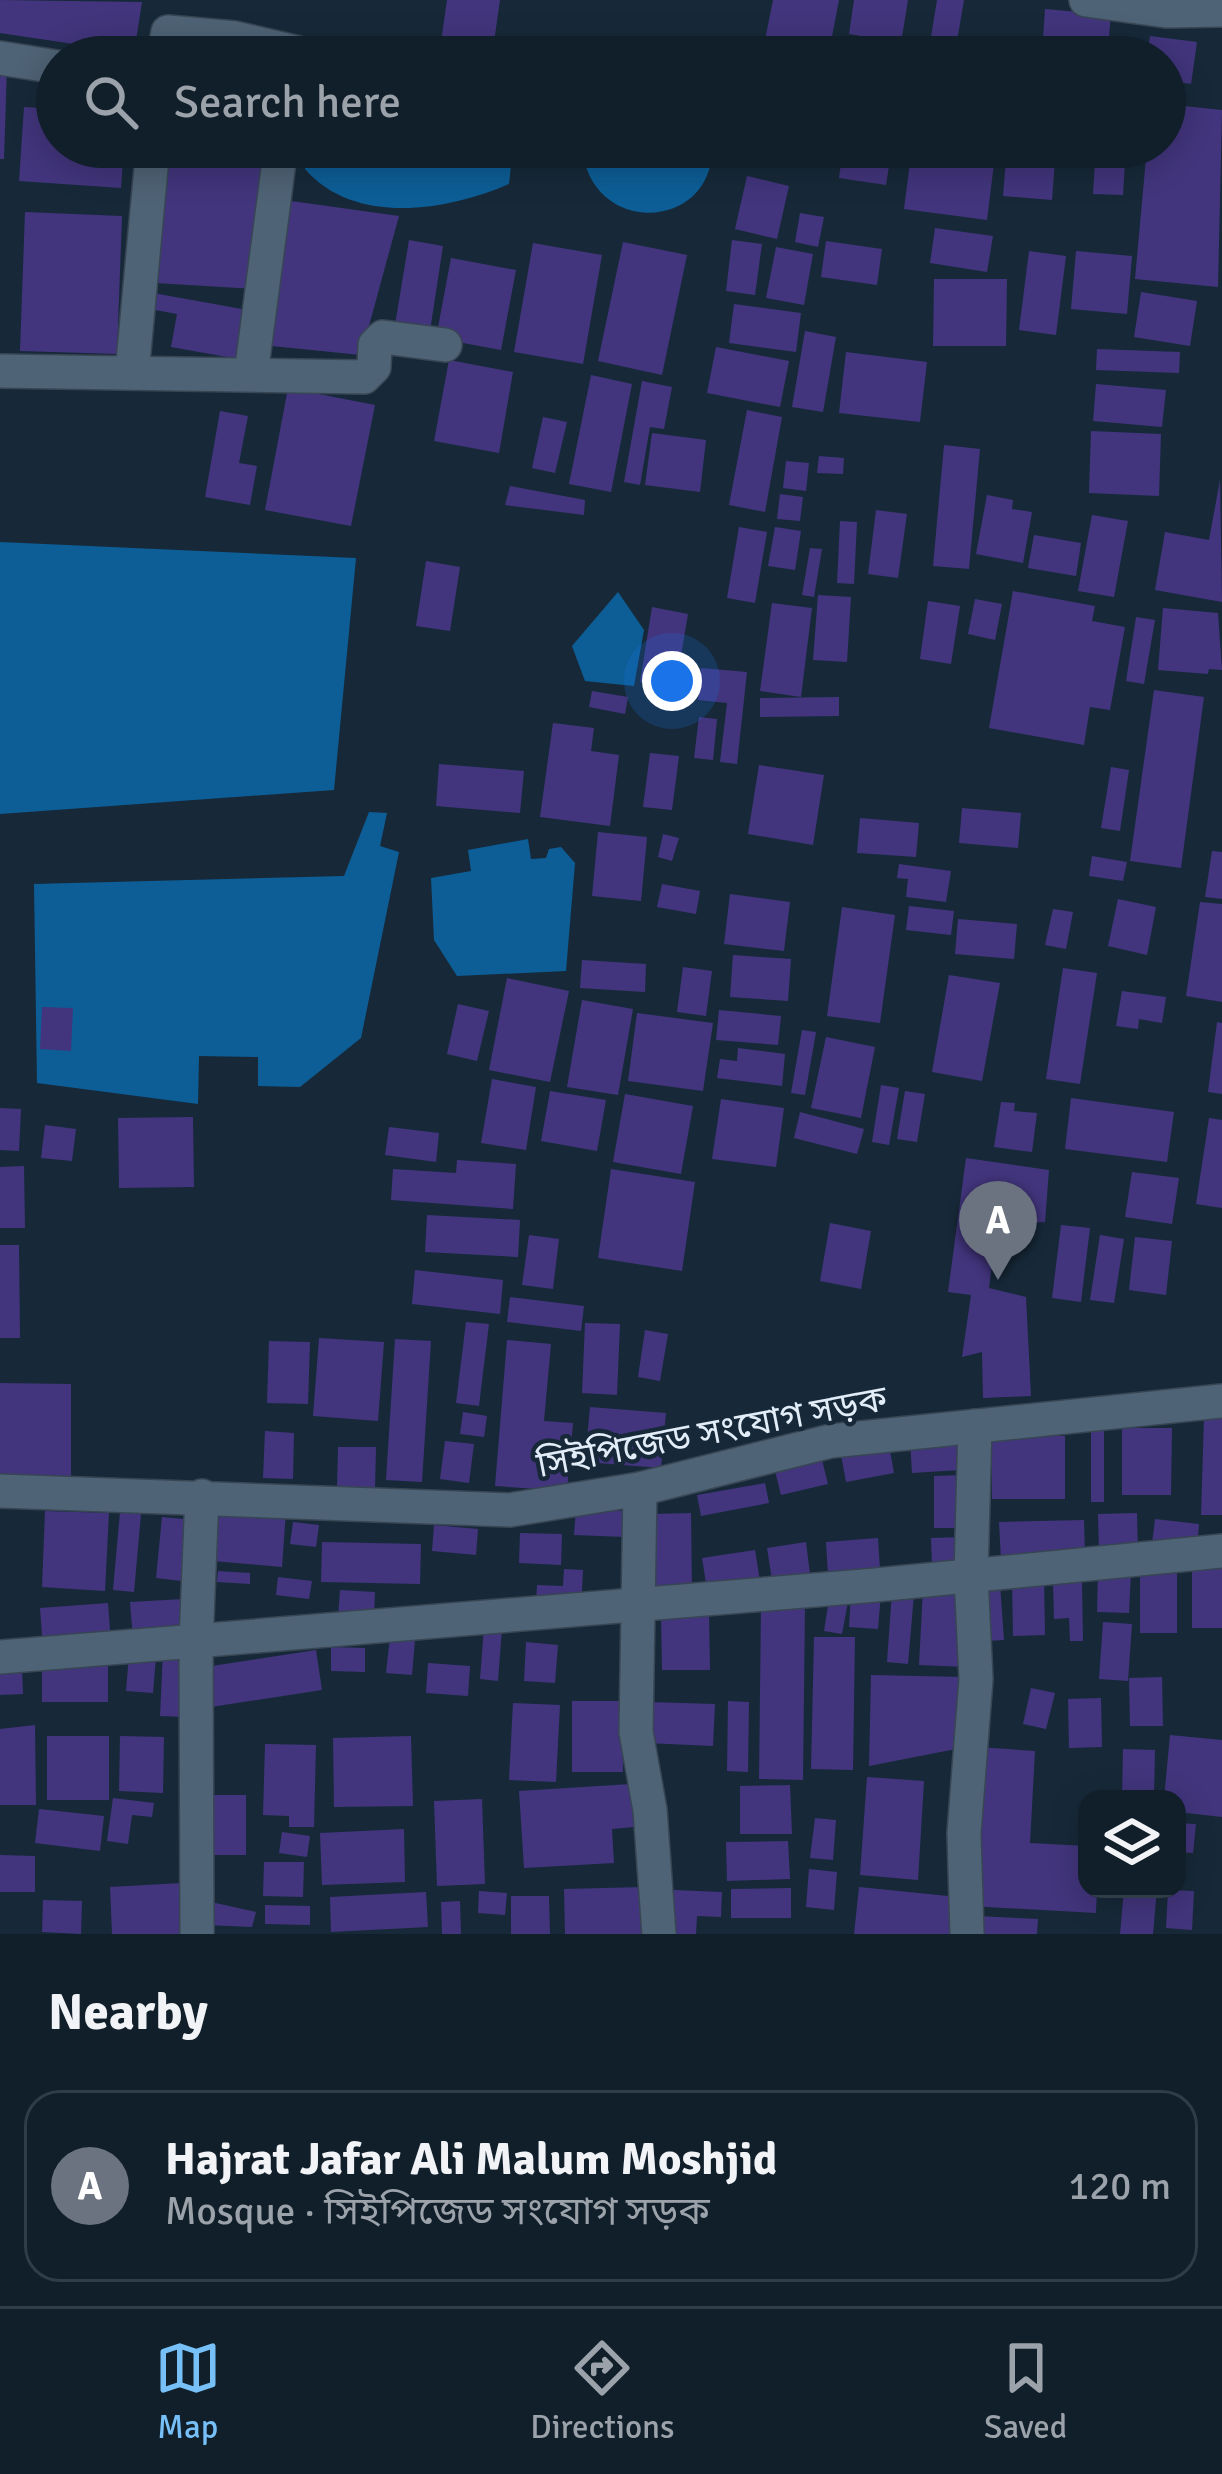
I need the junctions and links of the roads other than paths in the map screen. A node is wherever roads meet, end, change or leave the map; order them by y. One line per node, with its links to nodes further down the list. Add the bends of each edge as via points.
1 (1086, 0): 2 (street)
2 (1222, 10)
3 (167, 36): 4 (street)
4 (213, 36)
5 (0, 58): 6 (street)
6 (36, 64)
7 (151, 168): 11 (street)
8 (278, 168): 12 (street)
9 (445, 345): 12 (street, via 383,337 364,377)
10 (0, 371): 11 (street)
11 (132, 373): 12 (street)
12 (251, 374)
13 (1222, 1401): 14 (street, সিইপিজেড সংযোগ সড়ক)
14 (975, 1426): 15 (street, সিইপিজেড সংযোগ সড়ক, via 831,1441); 19 (street)
15 (640, 1490): 17 (street, সিইপিজেড সংযোগ সড়ক, via 511,1510); 20 (street)
16 (0, 1491): 17 (street, সিইপিজেড সংযোগ সড়ক)
17 (202, 1496): 21 (street)
18 (1222, 1551): 19 (street)
19 (971, 1576): 20 (street); 25 (street, via 976,1679 964,1833)
20 (634, 1606): 21 (street); 24 (street, via 636,1732)
21 (196, 1642): 22 (street); 23 (street)
22 (0, 1657)
23 (197, 1934)
24 (658, 1934)
25 (967, 1934)

